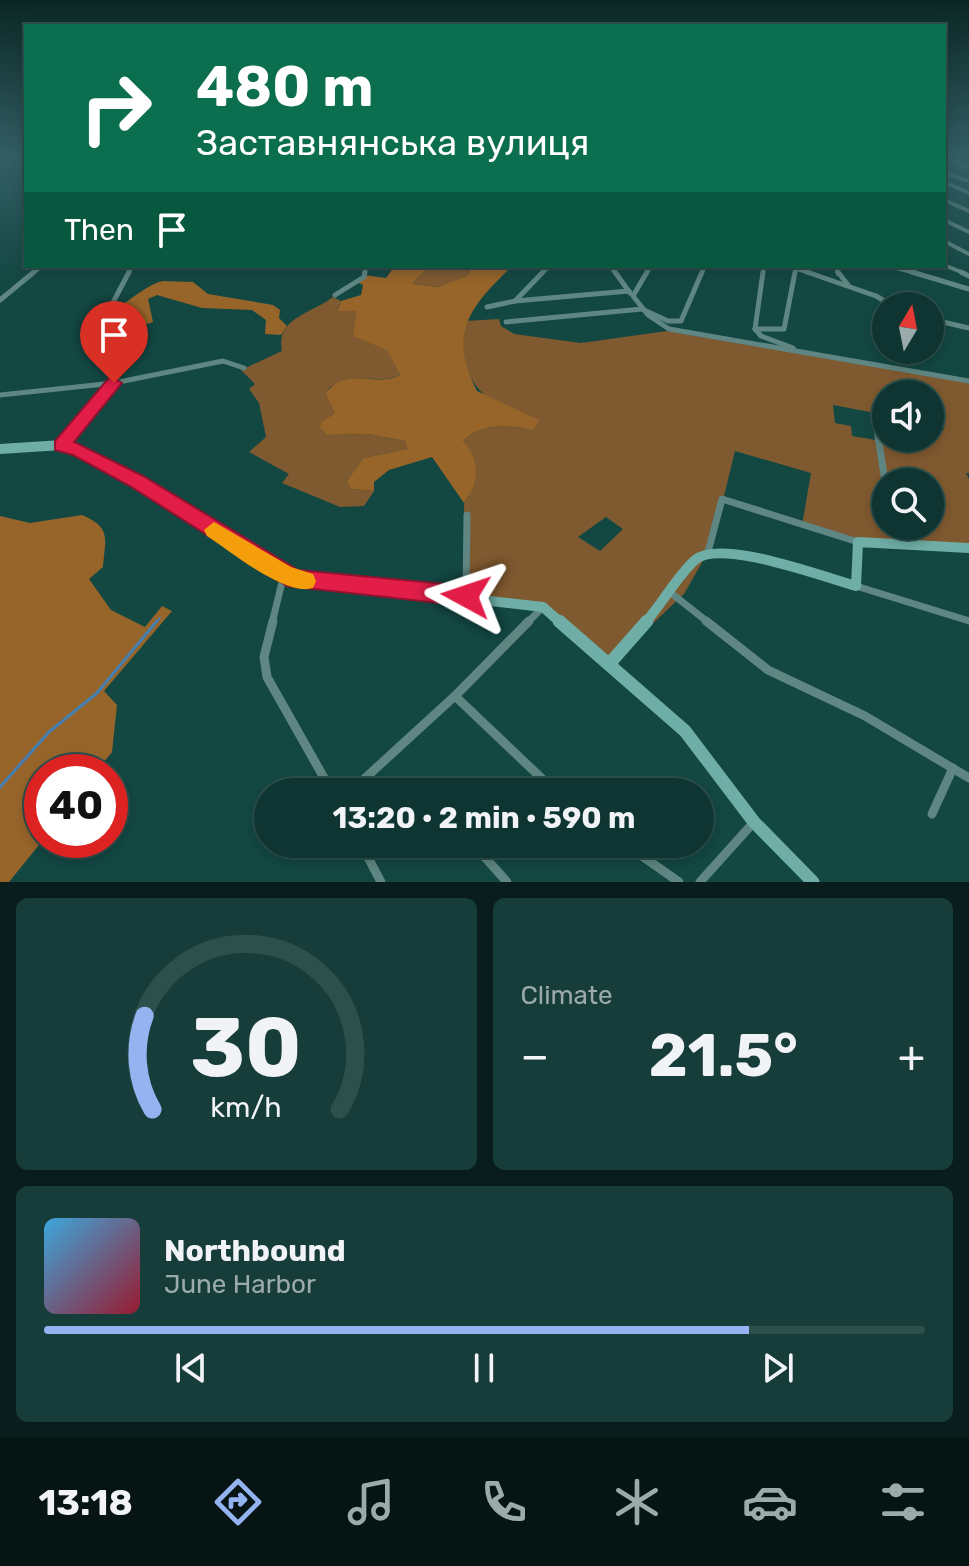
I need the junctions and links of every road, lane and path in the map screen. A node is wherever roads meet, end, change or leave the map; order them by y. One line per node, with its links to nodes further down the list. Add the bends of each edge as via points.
1 (946, 201): 2 (street)
2 (969, 211)
3 (946, 221): 4 (street)
4 (969, 232)
5 (946, 242): 6 (street)
6 (969, 254)
7 (946, 266): 19 (street)
8 (40, 268): 25 (street)
9 (131, 268): 36 (street, via 108,312)
10 (366, 268): 23 (street, via 364,277)
11 (548, 268): 26 (street)
12 (612, 268): 22 (street)
13 (650, 268): 22 (street)
14 (704, 268): 28 (street, via 685,319 668,321)
15 (764, 268): 32 (street)
16 (837, 268): 20 (street)
17 (896, 268): 21 (street)
18 (796, 269): 20 (street); 32 (street, via 784,329)
19 (969, 276)
20 (854, 289): 24 (street)
21 (969, 289)
22 (631, 294): 26 (street); 28 (street)
23 (335, 295)
24 (872, 297)
25 (0, 300)
26 (515, 301): 27 (street)
27 (487, 307)
28 (642, 309): 29 (street); 33 (street, via 680,332)
29 (506, 322)
30 (944, 322): 31 (street)
31 (969, 328)
32 (755, 329): 33 (street)
33 (803, 353): 35 (street)
34 (244, 368): 36 (street, via 223,361)
35 (969, 381)
36 (114, 383): 37 (street); 38 (street)
37 (0, 395)
38 (62, 445): 39 (street); 46 (street, via 136,481)
39 (0, 449)
40 (467, 515): 49 (street)
41 (897, 540): 43 (street)
42 (858, 542): 43 (street); 45 (street, via 722,499); 47 (street)
43 (900, 547): 44 (street)
44 (969, 548)
45 (708, 552): 47 (street, via 732,553); 48 (street, via 694,561)
46 (284, 574): 49 (street, via 312,582); 55 (street, via 264,657 267,677)
47 (856, 586): 51 (street)
48 (671, 593): 52 (street); 54 (street, via 768,670 865,716)
49 (466, 596): 50 (street)
50 (538, 606): 52 (street); 53 (street)
51 (969, 621)
52 (610, 663): 60 (street, via 702,750)
53 (455, 696): 56 (street); 57 (street)
54 (953, 768): 58 (street); 59 (street)
55 (324, 778)
56 (365, 778)
57 (541, 778)
58 (969, 778)
59 (932, 814)
60 (754, 822): 67 (street); 68 (street)
61 (368, 858): 64 (street)
62 (486, 858): 65 (street)
63 (645, 858): 66 (street)
64 (381, 882)
65 (507, 882)
66 (679, 882)
67 (700, 882)
68 (813, 882)

